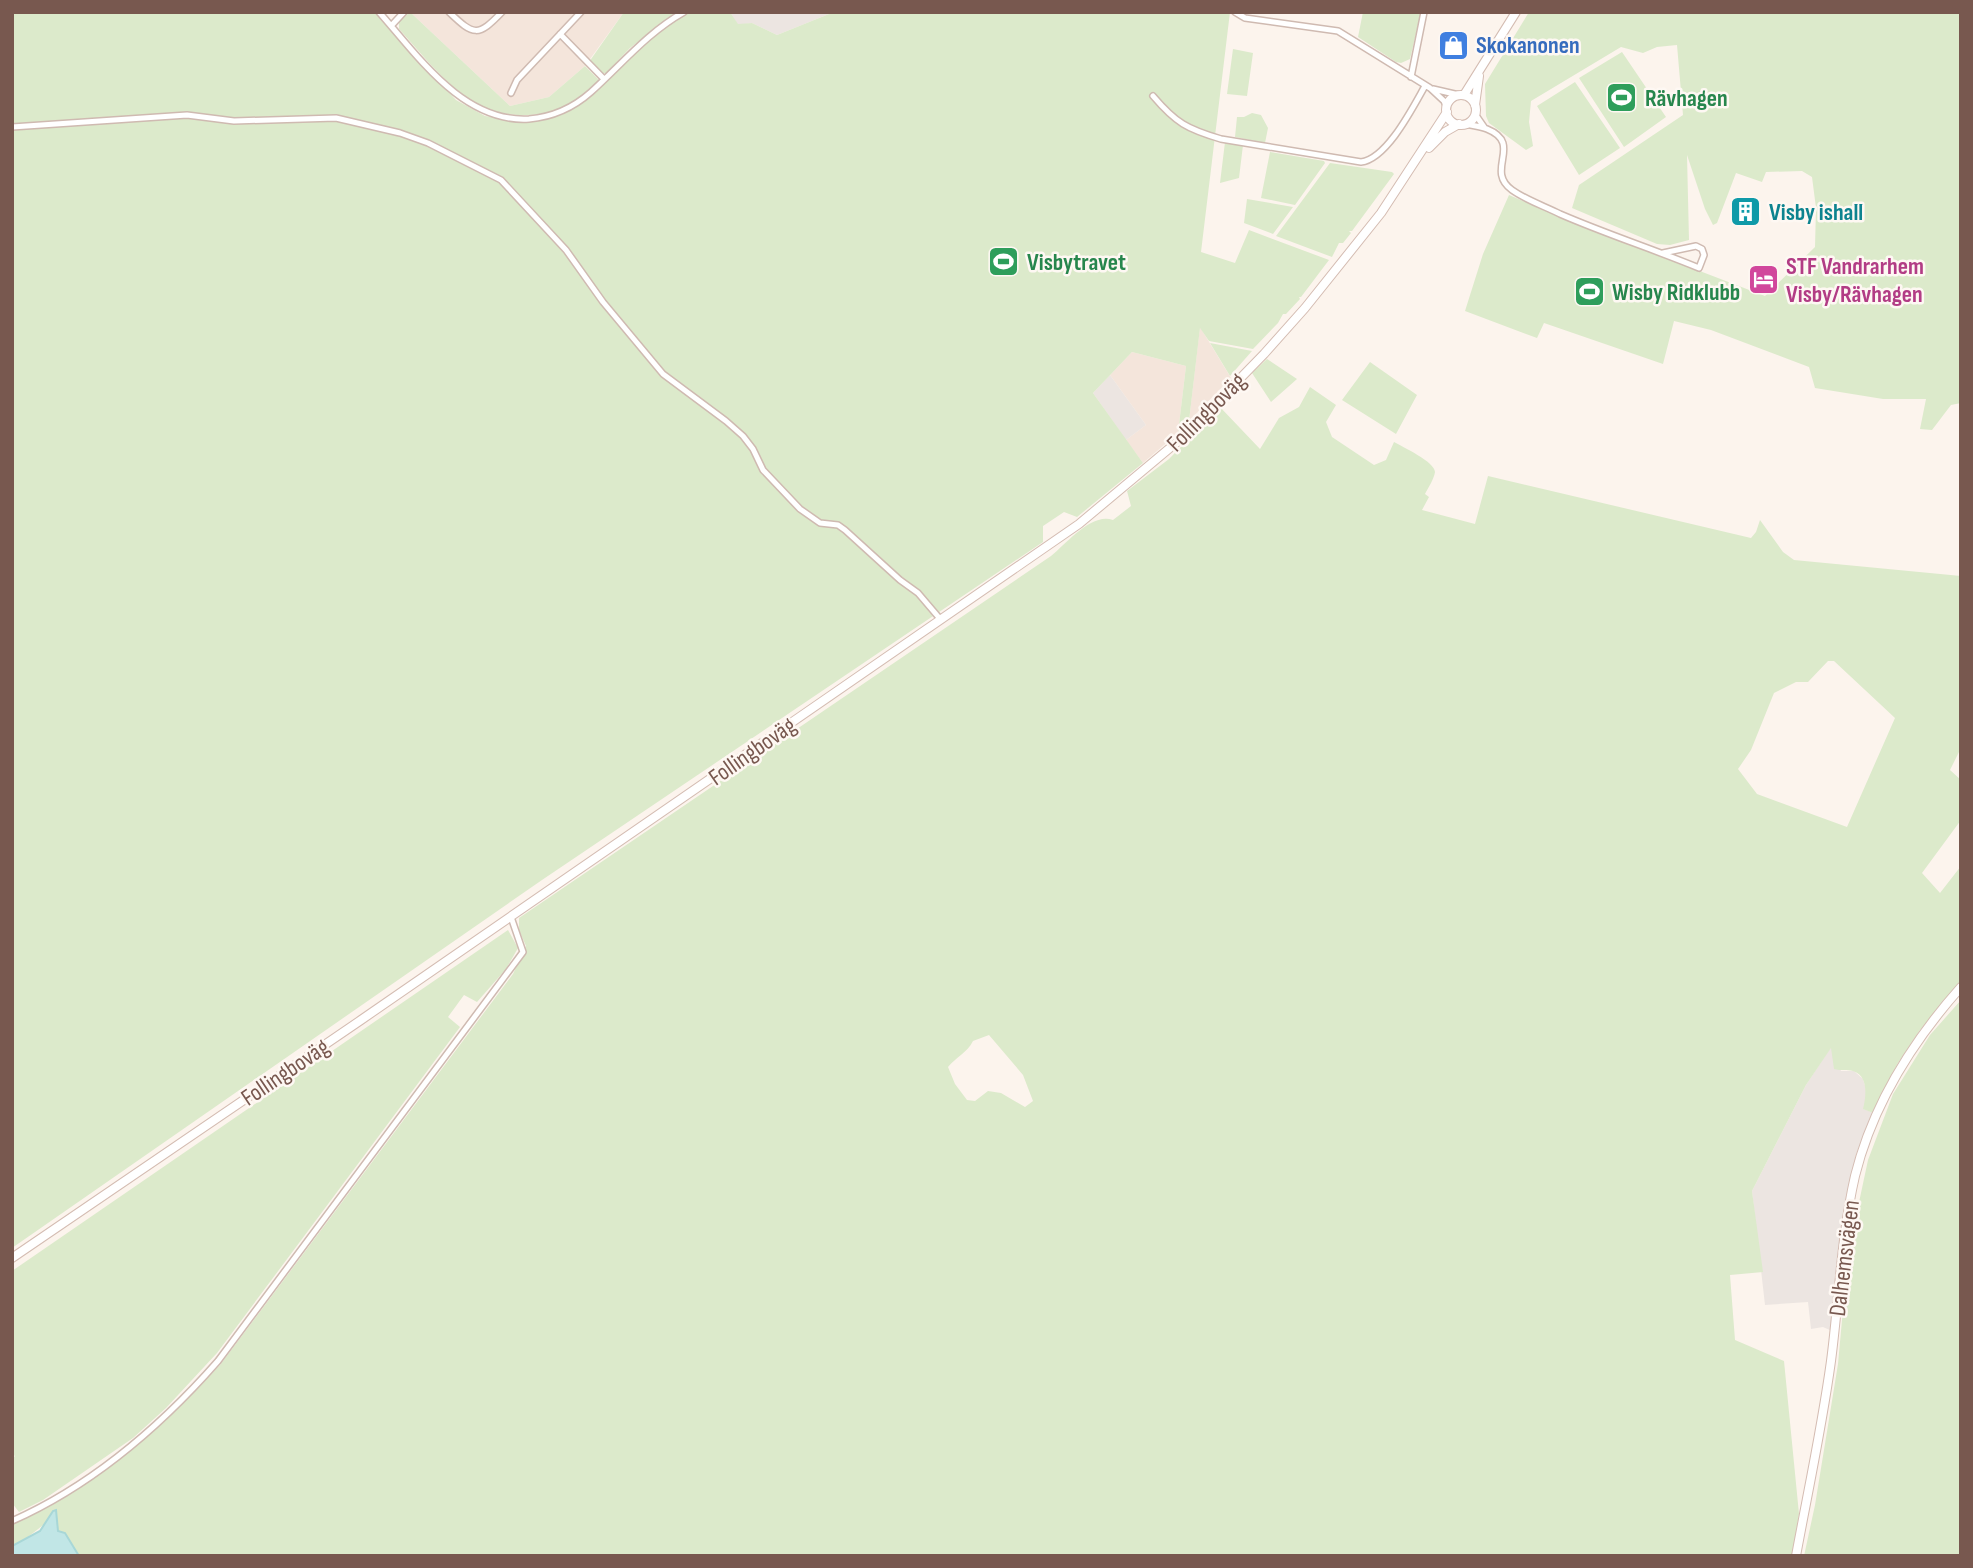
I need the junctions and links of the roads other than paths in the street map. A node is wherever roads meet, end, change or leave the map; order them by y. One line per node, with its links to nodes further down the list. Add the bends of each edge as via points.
1 (379, 12): 10 (street)
2 (404, 12): 10 (street)
3 (449, 12): 4 (street, via 465,28 478,31)
4 (502, 12)
5 (581, 12): 11 (street)
6 (684, 12): 14 (street, via 649,36)
7 (1235, 12): 13 (street, via 1245,18 1338,31)
8 (1424, 12): 13 (street)
9 (1516, 12): 12 (main road)
10 (391, 26): 14 (street, via 460,97 500,117 549,116 576,104)
11 (560, 34): 14 (street); 16 (street, via 517,79)
12 (1484, 60): 17 (main road, via 1470,89); 20 (main road)
13 (1411, 77): 15 (street)
14 (604, 79)
15 (1428, 87): 17 (street); 18 (street, via 1386,147 1374,159 1362,162 1204,134 1172,118); 19 (street)
16 (510, 93)
17 (1461, 95): 19 (main road, via 1450,100); 20 (main road, via 1470,98)
18 (1153, 96)
19 (1447, 110): 21 (main road, via 1450,120); 24 (main road, Follingboväg)
20 (1475, 110): 21 (main road); 23 (street)
21 (1462, 124): 23 (street); 24 (main road, Follingboväg, via 1445,132)
22 (12, 127): 26 (street, via 187,115 234,121 335,118 414,137 479,168 500,180 566,250 663,374 743,436 763,470 800,509 820,523 845,530 918,593)
23 (1486, 129): 25 (street, via 1503,142 1500,173 1510,189 1579,222)
24 (1417, 160): 26 (main road, Follingboväg, via 1305,308 1183,437 1057,541)
25 (1663, 253): 25 (street, via 1696,246 1704,255 1699,268)
26 (941, 620): 27 (main road, Follingboväg)
27 (511, 917): 29 (main road, Follingboväg); 30 (street, via 523,952 218,1361 167,1416 121,1454 48,1503)
28 (1961, 987): 31 (main road, Dalhemsvägen, via 1922,1034 1892,1082 1860,1160 1849,1208 1825,1405)
29 (12, 1258)
30 (12, 1521)
31 (1796, 1556)

